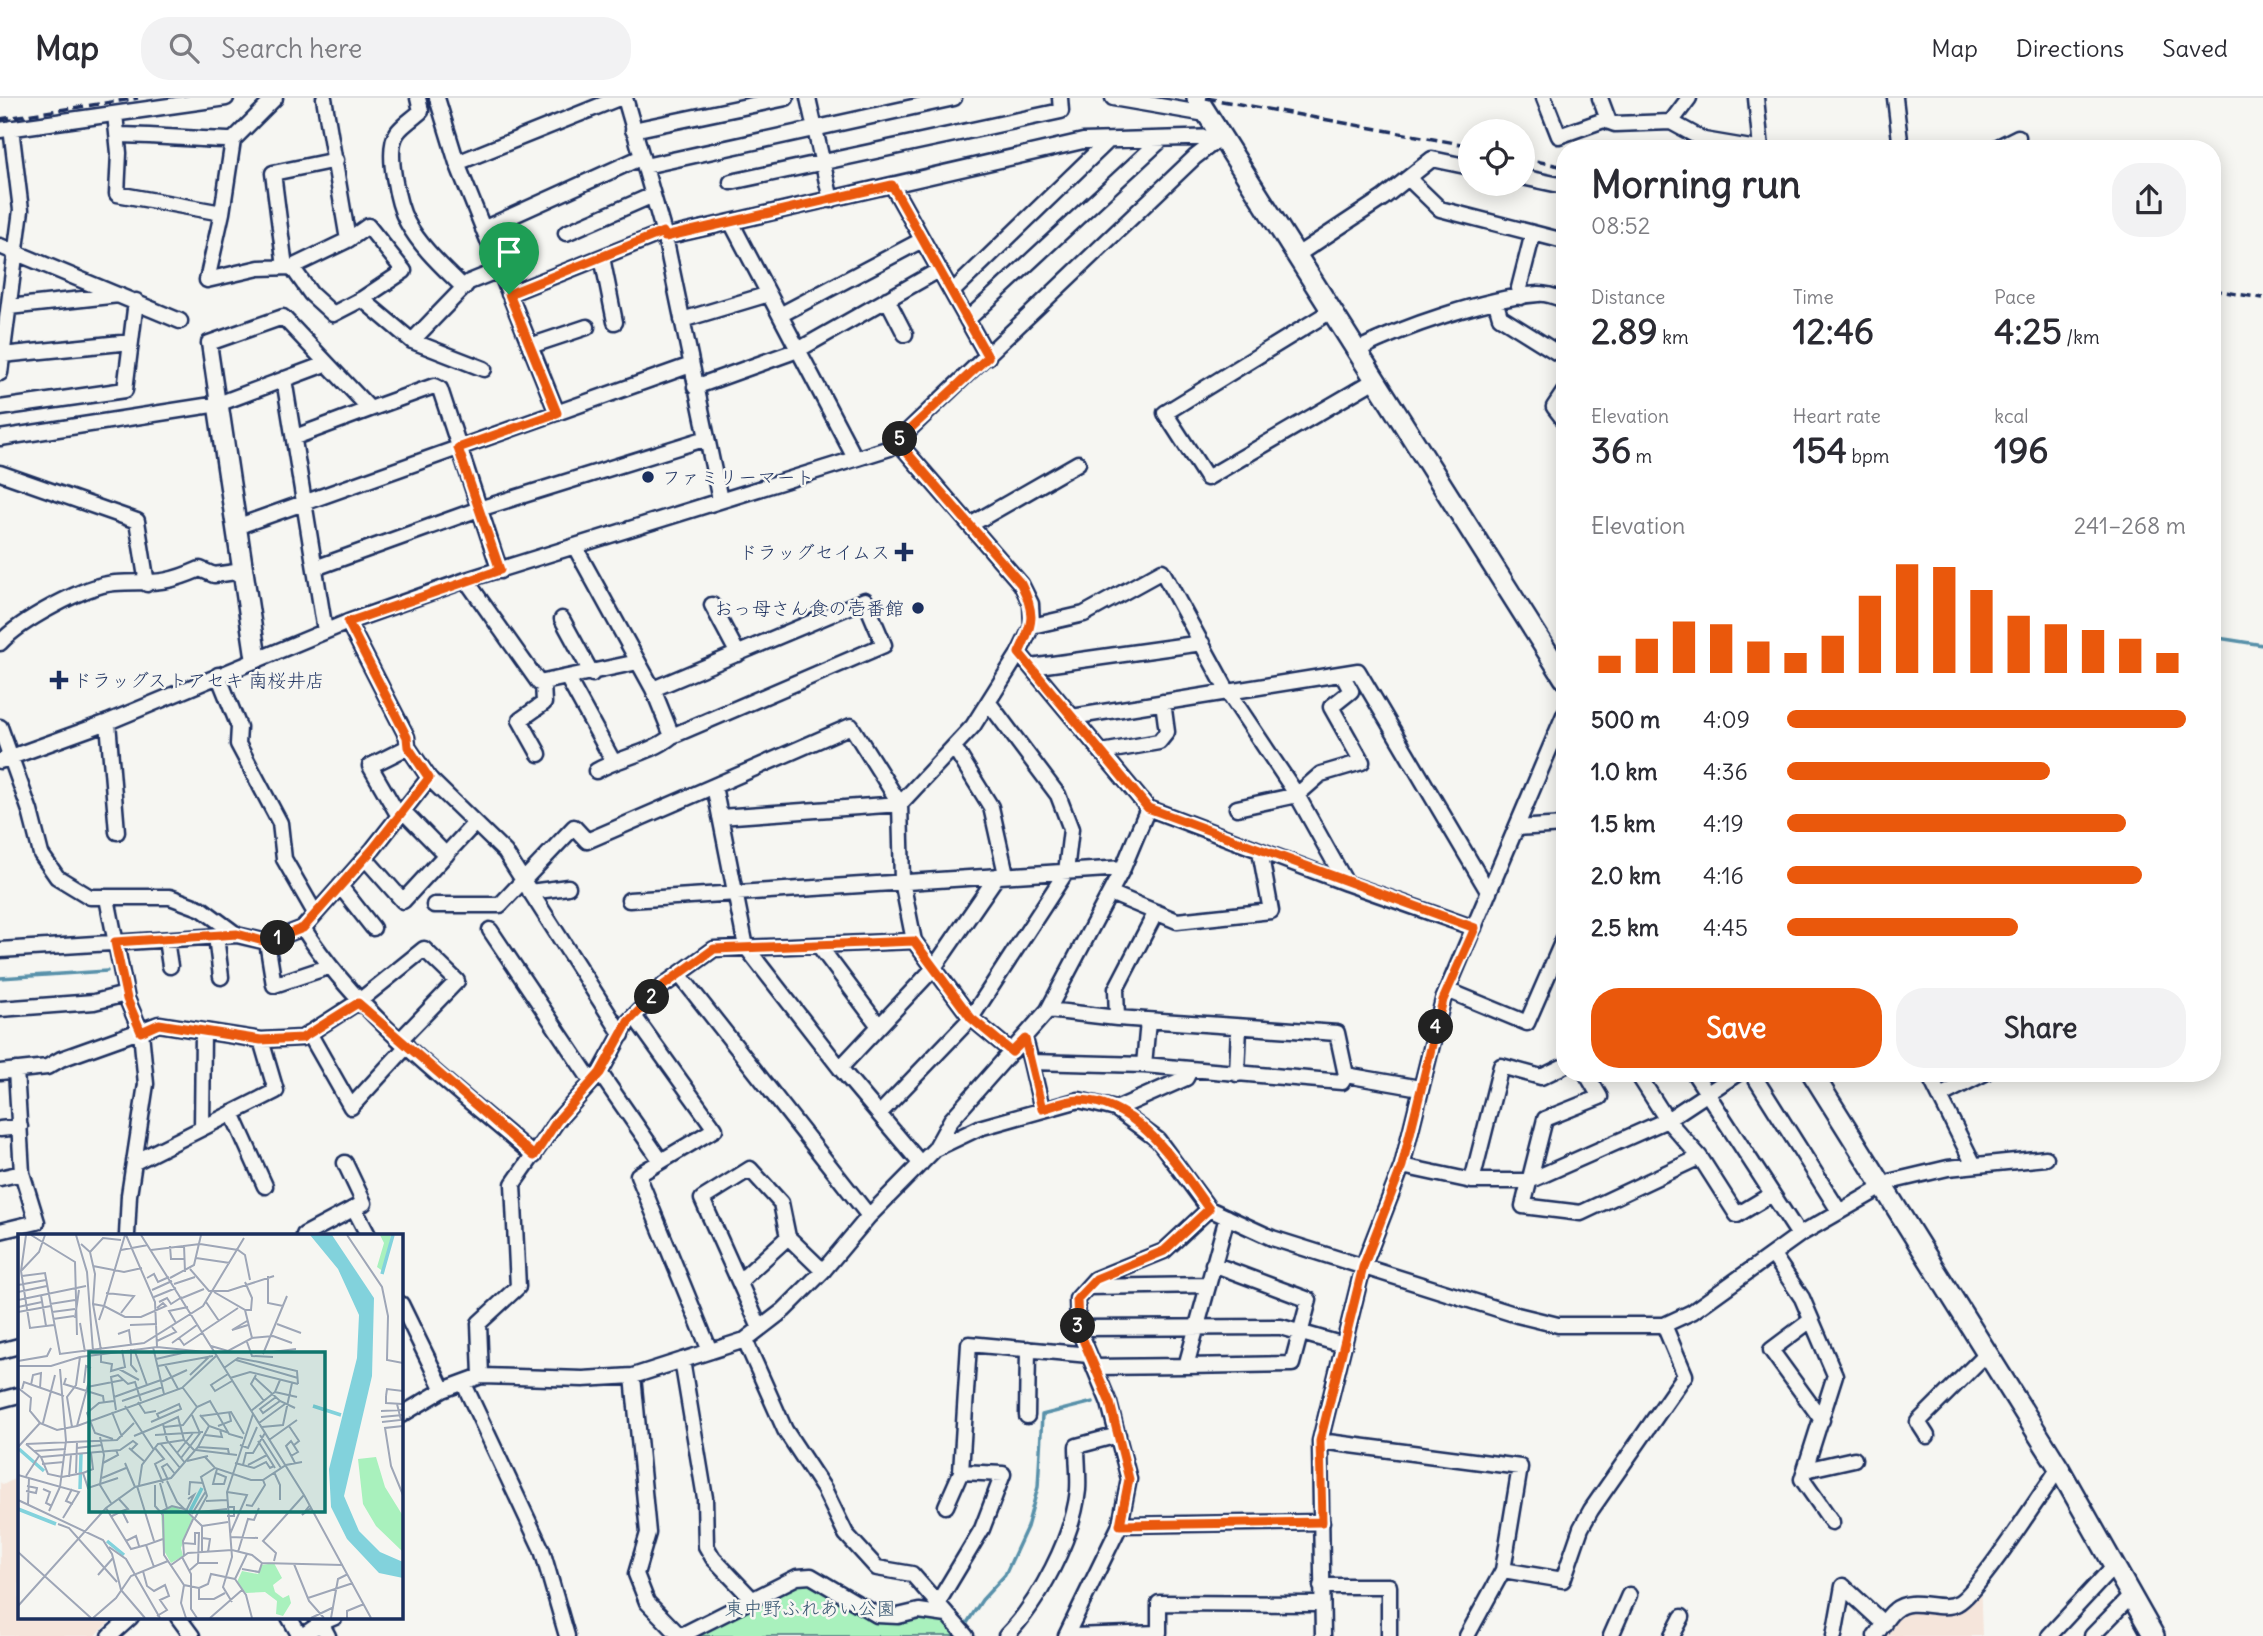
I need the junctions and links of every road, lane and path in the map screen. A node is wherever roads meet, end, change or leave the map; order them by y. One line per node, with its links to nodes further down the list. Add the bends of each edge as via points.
1 (226, 98): 19 (street)
2 (275, 98): 33 (street)
3 (324, 98): 35 (street)
4 (418, 98): 63 (street, via 421,111 397,132 393,143 393,170 407,222)
5 (437, 98): 38 (street)
6 (619, 98): 38 (street)
7 (625, 98): 24 (street)
8 (786, 98): 24 (street)
9 (808, 98): 22 (street)
10 (954, 98): 22 (street)
11 (1060, 98): 37 (street, via 1060,111)
12 (1113, 98): 18 (street)
13 (1544, 98): 20 (street, via 1559,136)
14 (1600, 98): 20 (street)
15 (1689, 98): 21 (street)
16 (1756, 98): 30 (street)
17 (1895, 98): 31 (street)
18 (1202, 106): 26 (street)
19 (116, 114): 23 (street); 25 (street)
20 (1609, 122): 21 (street)
21 (1671, 122): 29 (street)
22 (815, 128): 36 (street); 37 (street)
23 (6, 129): 57 (street, via 21,210)
24 (633, 130): 36 (street)
25 (117, 135): 33 (street); 47 (street, via 117,194)
26 (1221, 137): 28 (street); 58 (street); 90 (street)
27 (2018, 137): 32 (street)
28 (1162, 139): 34 (street); 78 (street)
29 (1704, 140)
30 (1758, 140)
31 (1900, 140)
32 (2012, 140)
33 (233, 141): 47 (street)
34 (1108, 141): 44 (street, via 1083,141); 64 (street)
35 (336, 160): 54 (street); 60 (street, via 273,173)
36 (643, 161): 45 (street); 49 (street)
37 (822, 161): 42 (street); 46 (street)
38 (457, 163): 49 (street)
39 (1458, 164): 40 (street, via 1432,159)
40 (1408, 178): 51 (street, via 1440,209); 58 (street)
41 (1535, 180): 43 (street)
42 (731, 182)
43 (1556, 184)
44 (892, 185): 46 (street); 55 (street)
45 (653, 195): 50 (street); 52 (street)
46 (831, 200): 48 (street)
47 (222, 213): 60 (street, via 207,281 259,268)
48 (731, 222): 52 (street); 67 (street)
49 (483, 229): 61 (street)
50 (566, 233)
51 (1533, 233): 53 (street); 68 (street, via 1519,288)
52 (664, 235): 59 (street); 77 (street)
53 (1556, 238)
54 (348, 240): 60 (street); 70 (street, via 368,226 404,271)
55 (922, 240): 62 (street); 76 (street)
56 (0, 246): 57 (street)
57 (16, 251): 65 (street); 74 (street)
58 (1297, 255): 75 (street)
59 (602, 257): 66 (street); 80 (street)
60 (288, 267): 70 (street, via 332,314)
61 (499, 270): 63 (street); 66 (street)
62 (939, 270): 64 (street); 71 (street)
63 (464, 288): 83 (street)
64 (951, 292): 78 (street)
65 (120, 294): 72 (street); 74 (street)
66 (509, 294): 85 (street)
67 (769, 294): 76 (street); 77 (street)
68 (1521, 298): 69 (street, via 1541,293); 73 (street)
69 (1556, 298)
70 (362, 299): 83 (street)
71 (887, 299): 82 (street); 86 (street)
72 (136, 301): 79 (street); 84 (street)
73 (1496, 303): 87 (street, via 1430,320); 88 (street, via 1500,317)
74 (9, 307): 89 (street)
75 (1331, 311): 87 (street); 96 (street, via 1165,413 1208,478)
76 (780, 315): 86 (street)
77 (682, 320): 92 (street)
78 (967, 320): 90 (street)
79 (180, 321)
80 (615, 322)
81 (587, 327): 85 (street)
82 (905, 334)
83 (412, 341): 93 (street)
84 (131, 342): 89 (street); 99 (street, via 125,390)
85 (530, 346): 101 (street)
86 (798, 350): 97 (street); 107 (street)
87 (1357, 351): 96 (street)
88 (1556, 352)
89 (2, 355): 94 (street)
90 (988, 357): 105 (street)
91 (325, 364): 95 (street); 98 (street, via 283,317 209,343); 100 (street)
92 (691, 365): 97 (street); 101 (street)
93 (484, 369)
94 (0, 373)
95 (285, 379): 98 (street); 103 (street)
96 (1375, 380): 131 (street)
97 (695, 387): 104 (street)
98 (218, 404): 102 (street); 114 (street)
99 (0, 408)
100 (370, 409): 103 (street); 106 (street, via 433,386 440,389)
101 (557, 413): 106 (street)
102 (0, 438)
103 (295, 438): 111 (street)
104 (707, 438): 110 (street); 112 (street)
105 (897, 441): 107 (street, via 890,448); 113 (street)
106 (458, 448): 111 (street); 112 (street)
107 (855, 458): 110 (street)
108 (1078, 464): 113 (street)
109 (0, 473): 120 (street, via 137,521)
110 (720, 500): 115 (street)
111 (305, 502): 114 (street); 116 (street)
112 (479, 509): 116 (street); 117 (street)
113 (970, 525): 124 (street, via 1021,584 1031,604)
114 (236, 527): 118 (street)
115 (575, 547): 117 (street); 132 (street)
116 (315, 568): 125 (street)
117 (500, 570): 119 (street)
118 (243, 571): 120 (street, via 214,575 200,569 170,582); 130 (street)
119 (466, 580): 123 (street); 138 (street, via 539,683)
120 (147, 584): 126 (street, via 113,583 93,588 11,631)
121 (712, 605): 129 (street)
122 (562, 620): 134 (street)
123 (348, 622): 125 (street); 148 (street)
124 (1032, 626): 127 (street, via 1084,614 1162,570); 128 (street)
125 (325, 631): 130 (street)
126 (0, 643)
127 (1202, 643): 133 (street); 140 (street)
128 (1019, 653): 133 (street); 142 (street)
129 (738, 654): 139 (street); 147 (street, via 865,600 884,645)
130 (256, 658): 136 (street)
131 (1556, 658)
132 (638, 662): 134 (street); 139 (street)
133 (1031, 667): 143 (street)
134 (592, 674): 137 (street)
135 (1342, 674): 140 (street); 157 (street, via 1351,691 1331,707 1362,762 1321,774); 181 (street, via 1358,671)
136 (218, 675): 144 (street); 186 (street, via 239,727 238,744 280,823 284,859)
137 (568, 679): 138 (street); 153 (street)
138 (543, 682): 151 (street, via 544,703 520,720)
139 (653, 690): 147 (street)
140 (1228, 692): 141 (street); 157 (street)
141 (1163, 702): 143 (street); 150 (street, via 1167,732 1159,742)
142 (989, 703): 149 (street); 171 (street, via 1058,794 1071,829)
143 (1073, 717): 150 (street)
144 (108, 722): 152 (street); 166 (street)
145 (0, 727): 152 (street)
146 (1556, 734): 165 (street)
147 (672, 736): 153 (street, via 661,745)
148 (408, 747): 155 (street); 161 (street, via 370,766 396,811)
149 (954, 747): 158 (street); 172 (street, via 991,807)
150 (1102, 752): 159 (street)
151 (539, 754)
152 (6, 759): 182 (street, via 41,855 68,886 90,897)
153 (613, 761): 154 (street)
154 (596, 771)
155 (429, 778): 161 (street); 163 (street)
156 (714, 786): 158 (street, via 851,726); 162 (street); 173 (street, via 587,841 574,827)
157 (1297, 795): 160 (street); 175 (street)
158 (900, 804): 162 (street); 174 (street)
159 (1148, 808): 167 (street); 170 (street)
160 (1237, 808)
161 (403, 811): 168 (street); 169 (street)
162 (720, 817): 179 (street)
163 (475, 823): 168 (street); 173 (street, via 505,852)
164 (1556, 826): 165 (street)
165 (1516, 828): 181 (street)
166 (117, 832)
167 (1260, 851): 175 (street); 185 (street, via 1271,911 1178,921)
168 (446, 855): 169 (street, via 403,901)
169 (365, 858): 176 (street)
170 (1123, 868): 171 (street); 180 (street)
171 (1066, 872): 172 (street); 212 (street)
172 (1002, 875): 174 (street); 203 (street)
173 (522, 879): 178 (street); 184 (street, via 500,905)
174 (902, 881): 179 (street); 194 (street)
175 (1346, 883): 189 (street)
176 (340, 886): 186 (street); 188 (street)
177 (568, 887): 178 (street)
178 (530, 892): 220 (street)
179 (735, 893): 183 (street); 197 (street)
180 (1110, 893): 185 (street); 210 (street)
181 (1489, 893): 189 (street)
182 (107, 898): 191 (street, via 170,897 202,909); 195 (street)
183 (629, 900)
184 (433, 905)
185 (1156, 912): 213 (street, via 1116,989)
186 (315, 913): 187 (street)
187 (303, 928): 196 (street); 202 (street)
188 (373, 928)
189 (1475, 928): 206 (street)
190 (490, 930): 234 (street)
191 (237, 934): 192 (street); 196 (street)
192 (216, 936): 193 (street); 205 (street)
193 (166, 940): 195 (street); 201 (street)
194 (914, 941): 198 (street); 203 (street)
195 (115, 942): 199 (street); 207 (street)
196 (267, 942): 202 (street, via 274,985)
197 (746, 947): 198 (street); 204 (street, via 714,949); 227 (street)
198 (820, 947): 215 (street)
199 (0, 950)
200 (1556, 956): 206 (street, via 1527,1023)
201 (170, 966)
202 (328, 967): 208 (street)
203 (933, 969): 212 (street); 215 (street)
204 (679, 974): 211 (street); 274 (street)
205 (220, 977)
206 (1447, 990): 243 (street)
207 (126, 994): 209 (street, via 94,1002); 218 (street)
208 (358, 1003): 219 (street); 223 (street); 223 (street, via 424,949 457,981)
209 (0, 1009)
210 (1048, 1010): 213 (street); 221 (street)
211 (634, 1016): 220 (street); 258 (street, via 715,1129)
212 (971, 1018): 224 (street); 249 (street)
213 (1117, 1018): 214 (street)
214 (1148, 1020): 216 (street); 226 (street)
215 (879, 1026): 227 (street)
216 (1239, 1027): 232 (street); 233 (street, via 1337,1033)
217 (203, 1031): 218 (street, via 159,1024); 222 (street); 252 (street)
218 (141, 1032): 228 (street, via 47,1067); 259 (street, via 146,1084)
219 (309, 1033): 222 (street, via 302,1038); 223 (street, via 351,1107)
220 (622, 1035): 234 (street)
221 (1025, 1039): 224 (street); 225 (street)
222 (261, 1040): 248 (street, via 276,1091)
223 (403, 1043): 255 (street)
224 (1012, 1052): 254 (street, via 951,1120)
225 (1031, 1062): 226 (street); 246 (street)
226 (1144, 1065): 229 (street)
227 (839, 1068): 249 (street)
228 (16, 1070): 231 (street); 251 (street)
229 (1190, 1070): 232 (street); 247 (street, via 1186,1078)
230 (1556, 1070): 266 (street, via 1541,1077 1501,1066)
231 (0, 1072)
232 (1237, 1073): 233 (street, via 1342,1082)
233 (1346, 1074): 243 (street)
234 (596, 1077): 255 (street, via 557,1121); 258 (street)
235 (1591, 1082): 267 (street, via 1600,1097 1545,1119)
236 (1643, 1082): 250 (street)
237 (1699, 1082): 244 (street)
238 (1724, 1082): 244 (street)
239 (1758, 1082): 273 (street)
240 (1818, 1082): 269 (street)
241 (1933, 1082): 245 (street)
242 (1967, 1082): 245 (street)
243 (1420, 1088): 262 (street)
244 (1706, 1093): 250 (street); 270 (street)
245 (1940, 1096): 263 (street)
246 (1042, 1109): 247 (street, via 1079,1100); 254 (street, via 979,1128)
247 (1116, 1109): 271 (street, via 1158,1140)
248 (232, 1113): 252 (street); 268 (street)
249 (880, 1113): 261 (street)
250 (1667, 1120): 256 (street); 267 (street)
251 (20, 1126): 253 (street); 264 (street)
252 (202, 1128): 259 (street)
253 (0, 1129)
254 (935, 1149): 261 (street)
255 (534, 1156): 306 (street, via 513,1184 518,1287 480,1323)
256 (1700, 1157): 267 (street, via 1581,1213 1523,1206); 270 (street, via 1737,1215)
257 (2046, 1158): 263 (street)
258 (661, 1161): 301 (street, via 638,1175 639,1182)
259 (135, 1162): 277 (street)
260 (345, 1163): 272 (street, via 364,1203)
261 (921, 1164): 274 (street)
262 (1402, 1166): 266 (street); 284 (street)
263 (1973, 1166): 269 (street)
264 (22, 1173): 265 (street); 276 (street, via 37,1222)
265 (0, 1178)
266 (1472, 1181): 267 (street)
267 (1529, 1181)
268 (265, 1186)
269 (1884, 1186): 273 (street); 302 (street)
270 (1772, 1194): 280 (street)
271 (1209, 1209): 275 (street); 288 (street, via 1164,1251 1096,1279)
272 (355, 1210): 278 (street); 279 (street)
273 (1839, 1211): 280 (street)
274 (869, 1216): 285 (street)
275 (1227, 1217): 283 (street); 284 (street, via 1272,1238)
276 (0, 1231)
277 (127, 1234)
278 (306, 1234)
279 (367, 1234)
280 (1799, 1236): 282 (street)
281 (788, 1237): 285 (street); 286 (street); 286 (street, via 781,1203 750,1169 702,1199)
282 (1773, 1255): 290 (street); 291 (street, via 1701,1307)
283 (1213, 1264): 287 (street); 295 (street, via 1309,1300)
284 (1363, 1267): 291 (street, via 1558,1325); 297 (street)
285 (823, 1272): 292 (street, via 785,1310)
286 (740, 1281): 292 (street)
287 (1207, 1285): 288 (street); 293 (street)
288 (1088, 1287): 294 (street, via 1077,1299)
289 (402, 1306): 309 (street)
290 (1811, 1320): 314 (street, via 1835,1375); 314 (street, via 1771,1350)
291 (1664, 1325): 327 (street, via 1685,1375 1591,1510 1563,1580)
292 (759, 1326): 296 (street)
293 (1196, 1327): 294 (street); 295 (street, via 1281,1327); 305 (street)
294 (1078, 1328): 304 (street)
295 (1301, 1332): 297 (street); 305 (street, via 1292,1364)
296 (745, 1340): 301 (street); 333 (street, via 785,1430 824,1489 846,1534 877,1568 912,1574)
297 (1344, 1345): 317 (street)
298 (18, 1346): 300 (street)
299 (1028, 1349): 304 (street); 313 (street); 321 (street, via 969,1343)
300 (0, 1351)
301 (710, 1351): 303 (street)
302 (1987, 1353): 316 (street, via 1918,1422); 319 (street)
303 (682, 1360): 307 (street); 331 (street, via 705,1498 706,1546)
304 (1092, 1361): 305 (street); 315 (street)
305 (1186, 1366)
306 (481, 1376): 307 (street); 308 (street)
307 (633, 1376): 344 (street, via 648,1533 636,1574 647,1602)
308 (464, 1384): 309 (street); 343 (street, via 542,1550)
309 (443, 1390): 312 (street)
310 (18, 1395): 311 (street)
311 (0, 1400)
312 (402, 1414)
313 (1027, 1416)
314 (1822, 1420): 320 (street)
315 (1118, 1435): 325 (street, via 1129,1479); 346 (street, via 1077,1447 1078,1491 1069,1528 1026,1615)
316 (1927, 1436)
317 (1320, 1441): 323 (street); 327 (street, via 1520,1467)
318 (1854, 1459): 320 (street)
319 (2059, 1468): 326 (street); 339 (street, via 1959,1603 1912,1603 1895,1609)
320 (1805, 1471): 324 (street, via 1802,1479)
321 (961, 1472): 322 (street); 333 (street, via 1003,1474 982,1529)
322 (946, 1506)
323 (1322, 1522): 325 (street); 328 (street)
324 (1832, 1522)
325 (1120, 1525): 347 (street)
326 (2114, 1566): 330 (street); 355 (street)
327 (1503, 1570): 351 (street)
328 (1321, 1586): 332 (street); 350 (street, via 1389,1586)
329 (1629, 1595): 352 (street)
330 (2131, 1595): 356 (street); 357 (street)
331 (752, 1599): 333 (street, via 797,1577 811,1576 877,1615); 344 (street)
332 (1320, 1604): 348 (street, via 1159,1603 1159,1633); 349 (street)
333 (942, 1609): 345 (street)
334 (1682, 1617): 353 (street)
335 (130, 1618): 340 (street)
336 (179, 1618): 341 (street)
337 (290, 1618): 342 (street)
338 (324, 1630): 342 (street)
339 (1880, 1630): 354 (street, via 1843,1586)
340 (110, 1636)
341 (192, 1636)
342 (301, 1636)
343 (567, 1636)
344 (680, 1636)
345 (965, 1636)
346 (1006, 1636)
347 (1066, 1636)
348 (1073, 1636)
349 (1323, 1636)
350 (1389, 1636)
351 (1467, 1636)
352 (1611, 1636)
353 (1672, 1636)
354 (1833, 1636)
355 (2049, 1636)
356 (2092, 1636)
357 (2154, 1636)

